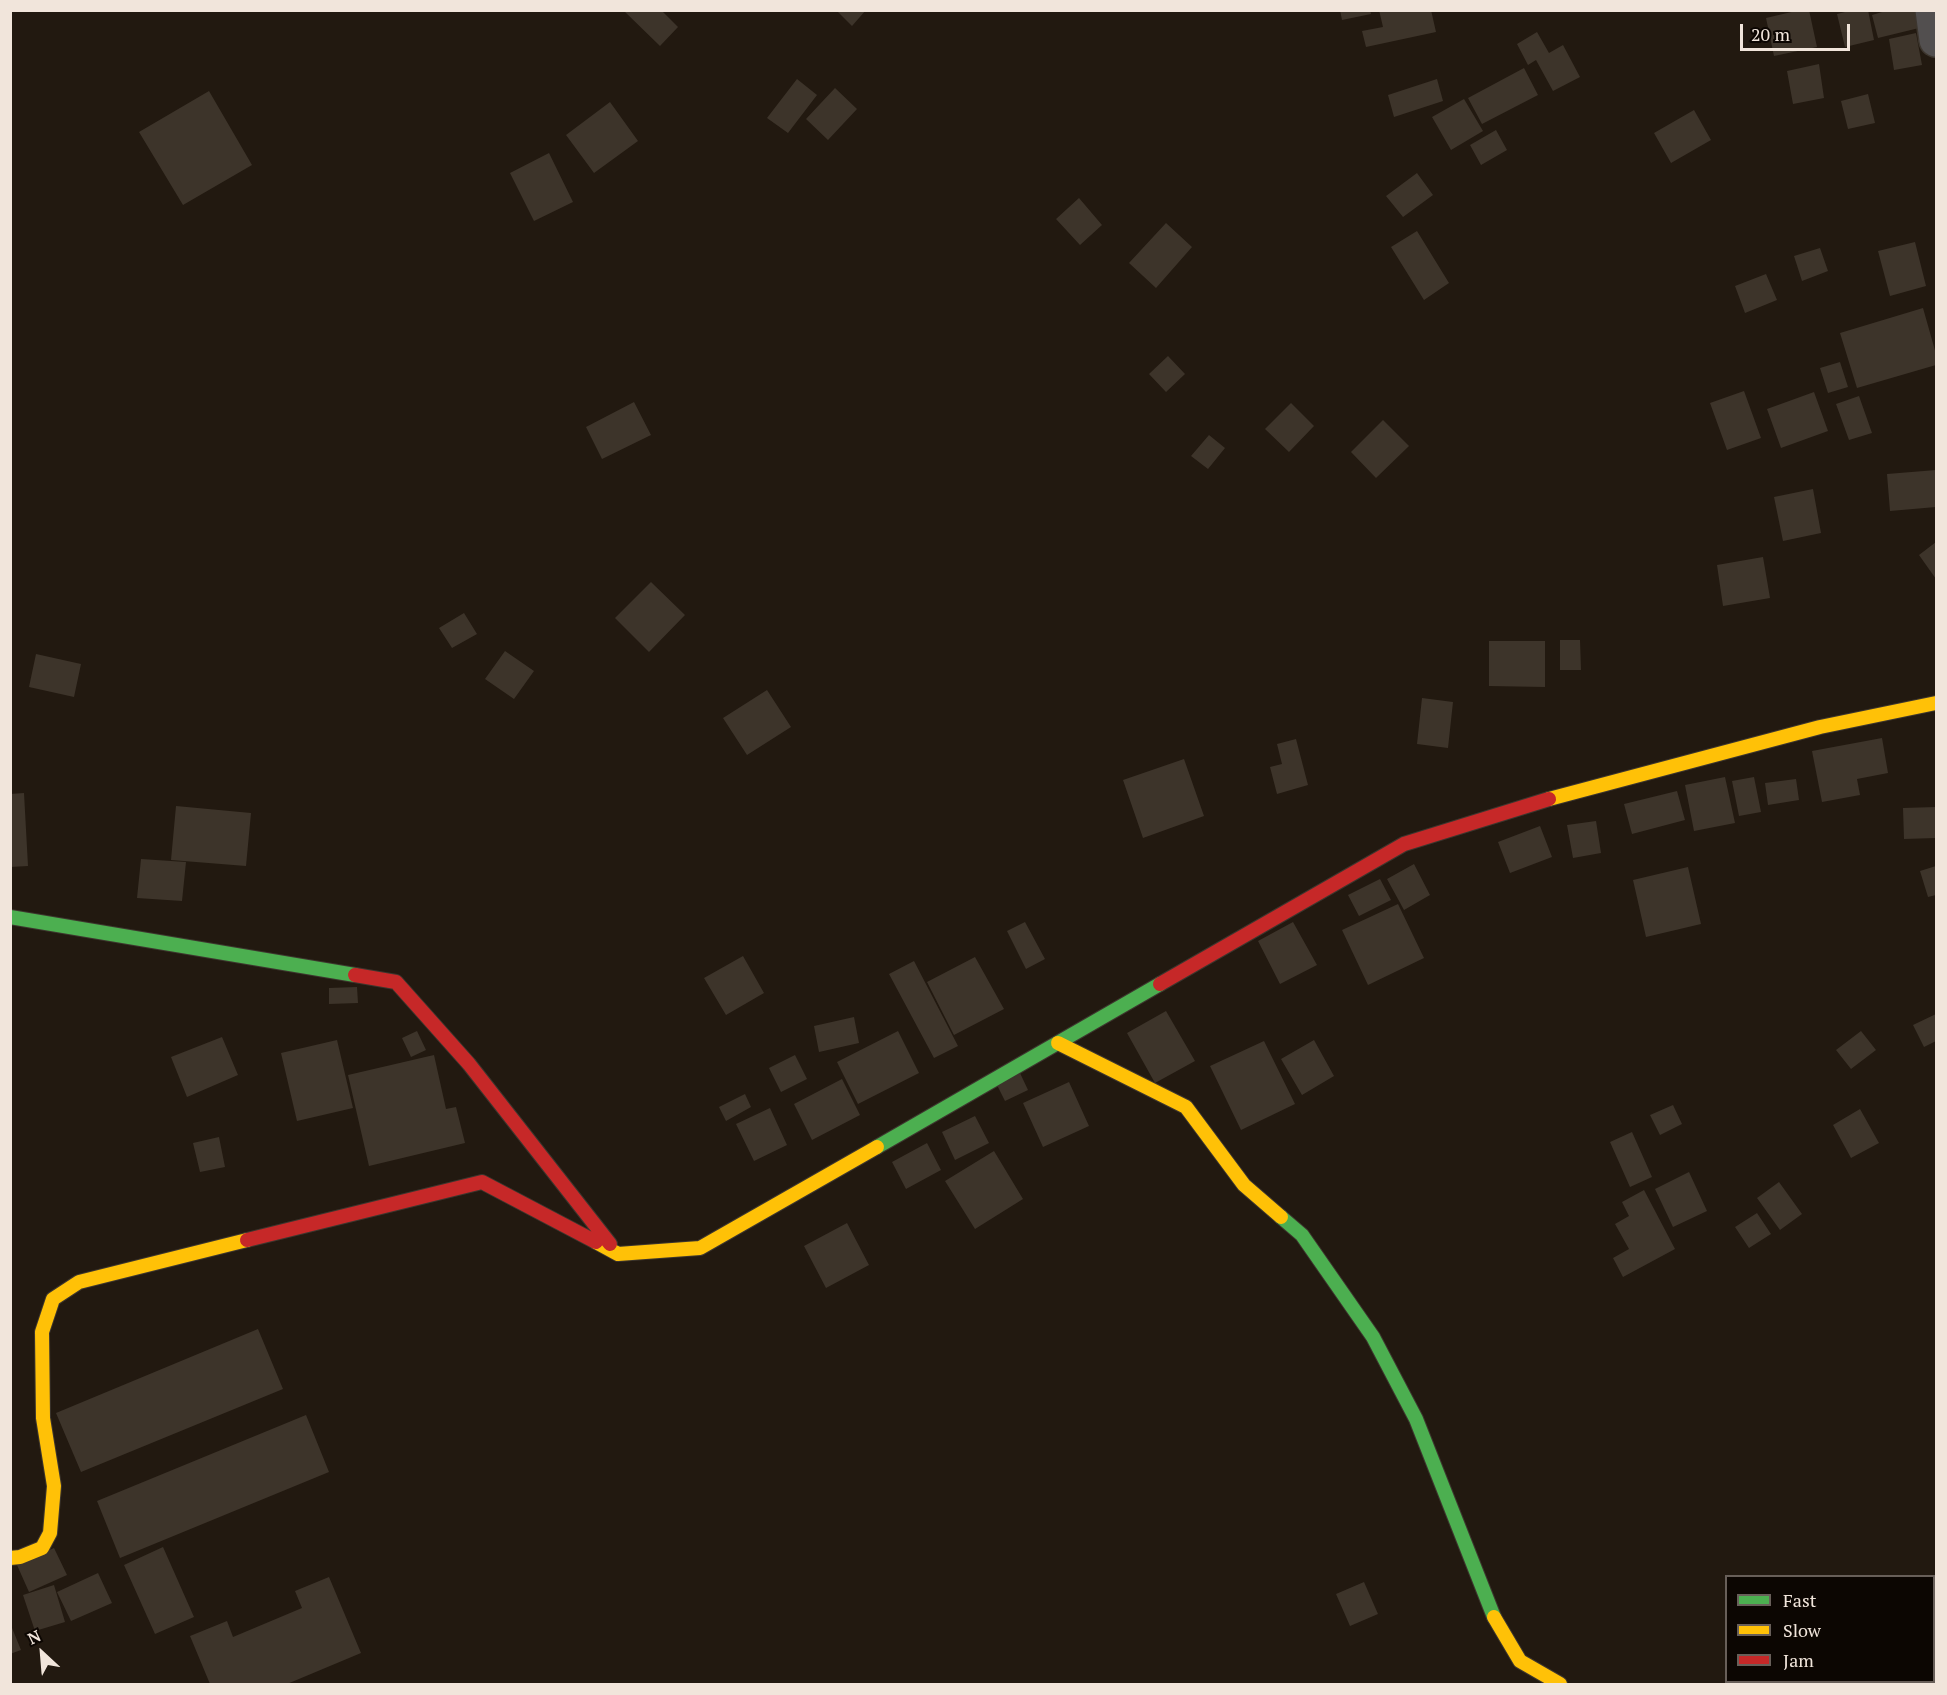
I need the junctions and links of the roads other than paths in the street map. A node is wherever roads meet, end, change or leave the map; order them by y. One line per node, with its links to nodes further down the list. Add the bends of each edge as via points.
1 (1932, 10): 2 (street)
2 (1936, 40)
3 (1936, 703): 5 (street, via 1820,727 1574,791 1404,844)
4 (10, 917): 6 (street, via 396,982 469,1064)
5 (1058, 1042): 6 (street, via 700,1248); 8 (street, via 1186,1107 1244,1185 1302,1235 1373,1337 1416,1419 1490,1610 1520,1661)
6 (618, 1254): 7 (street, via 482,1182 79,1282 53,1299 42,1332 43,1418 54,1486 50,1533 42,1548)
7 (10, 1558)
8 (1560, 1684)

